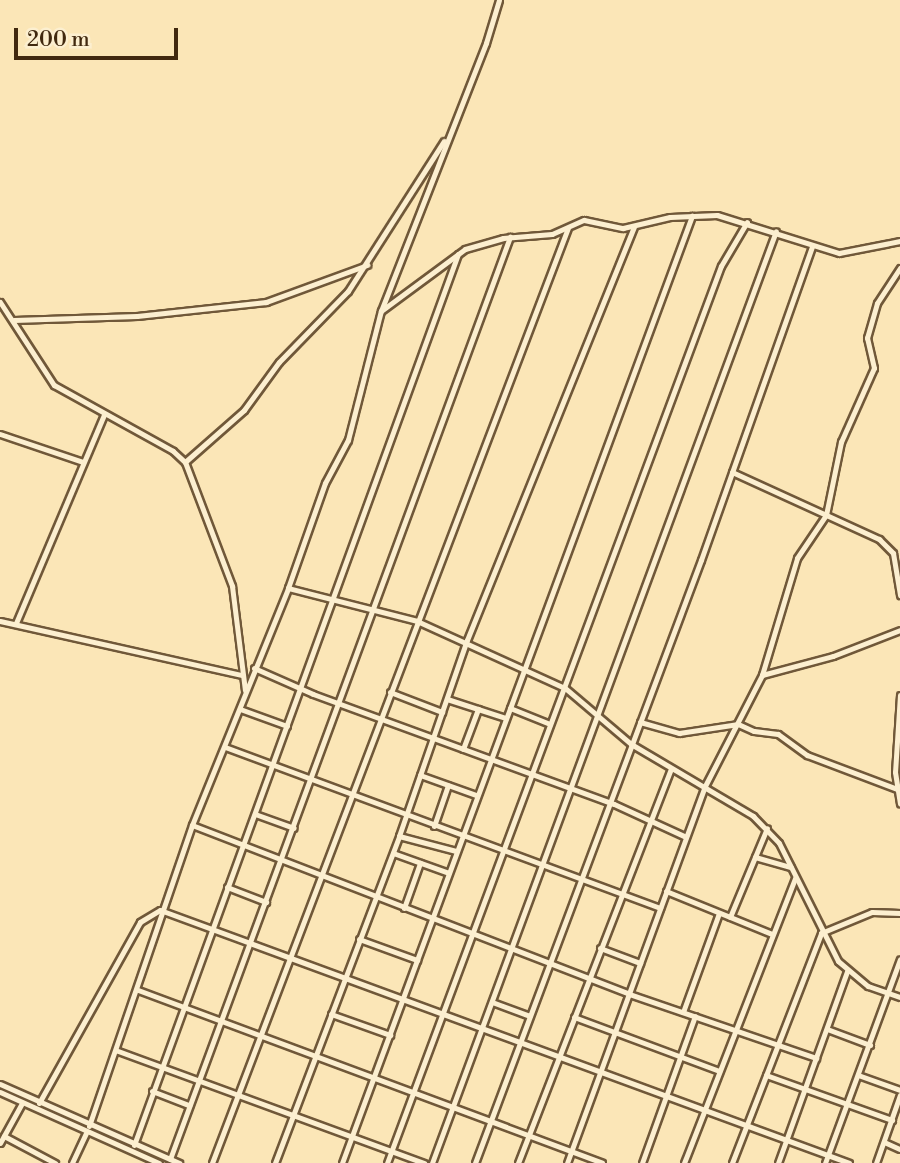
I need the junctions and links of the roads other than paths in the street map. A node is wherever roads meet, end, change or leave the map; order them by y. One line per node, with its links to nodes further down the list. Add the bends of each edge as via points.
1 (499, 0): 2 (street, via 486,43)
2 (444, 141): 12 (street); 15 (street, via 423,208)
3 (692, 216): 4 (street); 5 (street); 32 (street)
4 (747, 222): 7 (street); 36 (street, via 721,267)
5 (634, 226): 6 (street, via 584,219); 31 (street)
6 (568, 228): 8 (street); 28 (street)
7 (776, 231): 10 (street); 47 (street)
8 (510, 237): 11 (street); 26 (street)
9 (900, 242): 10 (street, via 839,253)
10 (812, 246): 21 (street)
11 (458, 253): 15 (street); 25 (street)
12 (369, 264): 16 (street, via 266,302 137,316); 20 (street, via 279,362 244,410)
13 (900, 268): 22 (street, via 877,303 867,338 874,368 841,442)
14 (0, 302): 16 (street)
15 (381, 311): 23 (street, via 351,432 326,483)
16 (14, 320): 17 (street, via 54,385)
17 (104, 415): 19 (street); 20 (street)
18 (0, 434): 19 (street)
19 (83, 462): 29 (street)
20 (185, 462): 34 (street, via 232,586)
21 (732, 472): 22 (street); 50 (street)
22 (826, 515): 24 (street, via 888,545); 35 (street, via 797,558)
23 (288, 588): 25 (street); 33 (street)
24 (900, 595)
25 (334, 599): 26 (street); 37 (street)
26 (375, 610): 28 (street); 42 (street)
27 (0, 621): 29 (street)
28 (417, 621): 31 (street); 38 (street)
29 (16, 623): 34 (street)
30 (900, 630): 35 (street, via 833,656)
31 (467, 640): 32 (street); 41 (street)
32 (526, 667): 36 (street); 43 (street)
33 (254, 668): 37 (street); 39 (street)
34 (242, 675): 39 (street)
35 (762, 675): 52 (street)
36 (565, 688): 47 (street); 51 (street)
37 (301, 689): 42 (street); 53 (street)
38 (390, 692): 46 (street); 48 (street)
39 (246, 693): 44 (street)
40 (900, 695): 67 (street)
41 (447, 699): 45 (street); 46 (street)
42 (339, 703): 48 (street); 63 (street)
43 (510, 708): 49 (street); 51 (street)
44 (240, 709): 53 (street); 56 (street)
45 (478, 709): 49 (street); 57 (street)
46 (442, 712): 54 (street)
47 (600, 715): 55 (street); 66 (street)
48 (381, 718): 54 (street); 69 (street)
49 (506, 718): 58 (street)
50 (640, 722): 52 (street, via 679,733); 55 (street)
51 (550, 724): 62 (street)
52 (737, 724): 65 (street); 67 (street, via 778,733 807,755)
53 (287, 726): 59 (street)
54 (433, 738): 57 (street); 61 (street)
55 (631, 744): 60 (street); 70 (street)
56 (225, 747): 59 (street); 75 (street)
57 (463, 749): 58 (street)
58 (489, 758): 62 (street); 68 (street)
59 (273, 765): 63 (street); 72 (street)
60 (671, 769): 65 (street); 74 (street)
61 (420, 775): 64 (street); 73 (street)
62 (530, 775): 66 (street); 84 (street)
63 (311, 780): 69 (street); 77 (street)
64 (448, 785): 68 (street); 76 (street)
65 (705, 786): 78 (street); 81 (street)
66 (570, 788): 70 (street); 89 (street)
67 (897, 789): 71 (street)
68 (476, 795): 80 (street)
69 (353, 796): 73 (street); 92 (street)
70 (609, 802): 74 (street); 94 (street)
71 (900, 804)
72 (254, 814): 77 (street); 82 (street)
73 (406, 815): 76 (street); 79 (street)
74 (651, 819): 81 (street); 97 (street)
75 (192, 825): 82 (street); 102 (street)
76 (434, 826): 80 (street)
77 (293, 828): 87 (street)
78 (766, 828): 86 (street); 90 (street)
79 (399, 836): 83 (street); 85 (street)
80 (461, 836): 83 (street); 84 (street)
81 (686, 837): 96 (street)
82 (243, 845): 87 (street); 95 (street)
83 (456, 851): 91 (street)
84 (503, 852): 89 (street); 109 (street)
85 (393, 853): 88 (street); 98 (street)
86 (755, 857): 90 (street); 105 (street)
87 (282, 860): 92 (street); 99 (street)
88 (420, 863): 91 (street); 100 (street)
89 (542, 867): 94 (street); 114 (street)
90 (791, 867): 93 (street)
91 (449, 873): 106 (street)
92 (324, 876): 98 (street); 115 (street)
93 (794, 878): 108 (street); 110 (street)
94 (580, 880): 97 (street); 118 (street)
95 (227, 887): 99 (street); 107 (street)
96 (666, 891): 101 (street); 103 (street)
97 (620, 894): 101 (street); 113 (street)
98 (375, 897): 100 (street); 111 (street)
99 (266, 902): 112 (street)
100 (404, 908): 106 (street)
101 (660, 908): 119 (street)
102 (160, 910): 107 (street); 123 (street); 167 (street, via 140,922)
103 (719, 913): 105 (street); 130 (street)
104 (900, 913): 108 (street, via 873,912)
105 (730, 917): 110 (street)
106 (433, 920): 109 (street); 117 (street)
107 (212, 928): 112 (street); 129 (street)
108 (821, 933): 120 (street); 144 (street)
109 (474, 934): 114 (street); 132 (street)
110 (772, 934): 138 (street)
111 (359, 939): 117 (street); 121 (street)
112 (250, 943): 115 (street); 136 (street)
113 (600, 948): 119 (street); 122 (street)
114 (512, 949): 118 (street); 128 (street)
115 (293, 959): 121 (street); 142 (street)
116 (900, 959): 125 (street)
117 (417, 960): 127 (street)
118 (549, 963): 122 (street); 133 (street)
119 (640, 963): 124 (street)
120 (847, 971): 125 (street); 139 (street)
121 (345, 977): 127 (street); 131 (street)
122 (589, 978): 124 (street); 135 (street)
123 (138, 990): 129 (street); 146 (street)
124 (629, 994): 130 (street); 140 (street)
125 (890, 996): 126 (street); 145 (street)
126 (900, 997)
127 (403, 999): 132 (street); 141 (street)
128 (492, 1002): 133 (street); 137 (street)
129 (182, 1009): 136 (street); 151 (street)
130 (683, 1012): 134 (street)
131 (331, 1014): 141 (street); 147 (street)
132 (443, 1014): 137 (street); 163 (street)
133 (530, 1016): 143 (street)
134 (695, 1016): 138 (street); 148 (street)
135 (574, 1017): 140 (street); 149 (street)
136 (221, 1023): 142 (street); 157 (street)
137 (482, 1028): 143 (street); 170 (street)
138 (735, 1029): 144 (street); 152 (street)
139 (827, 1029): 145 (street); 150 (street)
140 (614, 1033): 148 (street); 153 (street)
141 (390, 1035): 156 (street)
142 (262, 1038): 147 (street); 165 (street)
143 (520, 1043): 149 (street); 174 (street)
144 (778, 1045): 150 (street); 154 (street)
145 (870, 1045): 155 (street)
146 (118, 1051): 151 (street); 176 (street)
147 (314, 1056): 156 (street); 172 (street)
148 (681, 1056): 152 (street); 164 (street)
149 (559, 1058): 153 (street); 180 (street)
150 (816, 1058): 159 (street)
151 (161, 1066): 157 (street); 160 (street)
152 (719, 1070): 171 (street)
153 (599, 1073): 164 (street); 187 (street)
154 (766, 1075): 159 (street); 175 (street)
155 (858, 1075): 162 (street); 168 (street)
156 (374, 1079): 163 (street); 179 (street)
157 (198, 1081): 165 (street); 169 (street)
158 (0, 1084): 167 (street)
159 (805, 1089): 168 (street); 181 (street)
160 (152, 1091): 169 (street); 184 (street)
161 (0, 1092): 166 (street)
162 (900, 1092): 173 (street)
163 (413, 1094): 170 (street); 186 (street)
164 (666, 1096): 171 (street); 205 (street)
165 (239, 1097): 172 (street); 195 (street)
166 (22, 1103): 177 (street); 178 (street)
167 (39, 1103): 176 (street)
168 (847, 1104): 173 (street); 188 (street)
169 (189, 1105): 189 (street)
170 (451, 1109): 174 (street); 200 (street)
171 (705, 1110): 175 (street); 206 (street)
172 (292, 1116): 179 (street); 196 (street)
173 (892, 1119): 182 (street)
174 (489, 1122): 180 (street); 201 (street)
175 (747, 1125): 181 (street); 207 (street)
176 (89, 1126): 184 (street)
177 (86, 1133): 190 (street); 192 (street)
178 (4, 1136): 183 (street); 191 (street)
179 (352, 1137): 186 (street); 197 (street)
180 (527, 1137): 187 (street); 202 (street)
181 (787, 1140): 188 (street); 208 (street)
182 (884, 1142): 185 (street); 211 (street)
183 (0, 1143)
184 (134, 1145): 189 (street)
185 (900, 1149)
186 (391, 1151): 198 (street); 199 (street)
187 (571, 1152): 203 (street); 204 (street)
188 (828, 1156): 209 (street); 210 (street)
189 (170, 1159): 194 (street)
190 (149, 1161): 193 (street)
191 (53, 1163)
192 (72, 1163)
193 (159, 1163)
194 (179, 1163)
195 (212, 1163)
196 (275, 1163)
197 (342, 1163)
198 (387, 1163)
199 (424, 1163)
200 (432, 1163)
201 (475, 1163)
202 (518, 1163)
203 (567, 1163)
204 (602, 1163)
205 (642, 1163)
206 (684, 1163)
207 (732, 1163)
208 (778, 1163)
209 (825, 1163)
210 (849, 1163)
211 (876, 1163)

